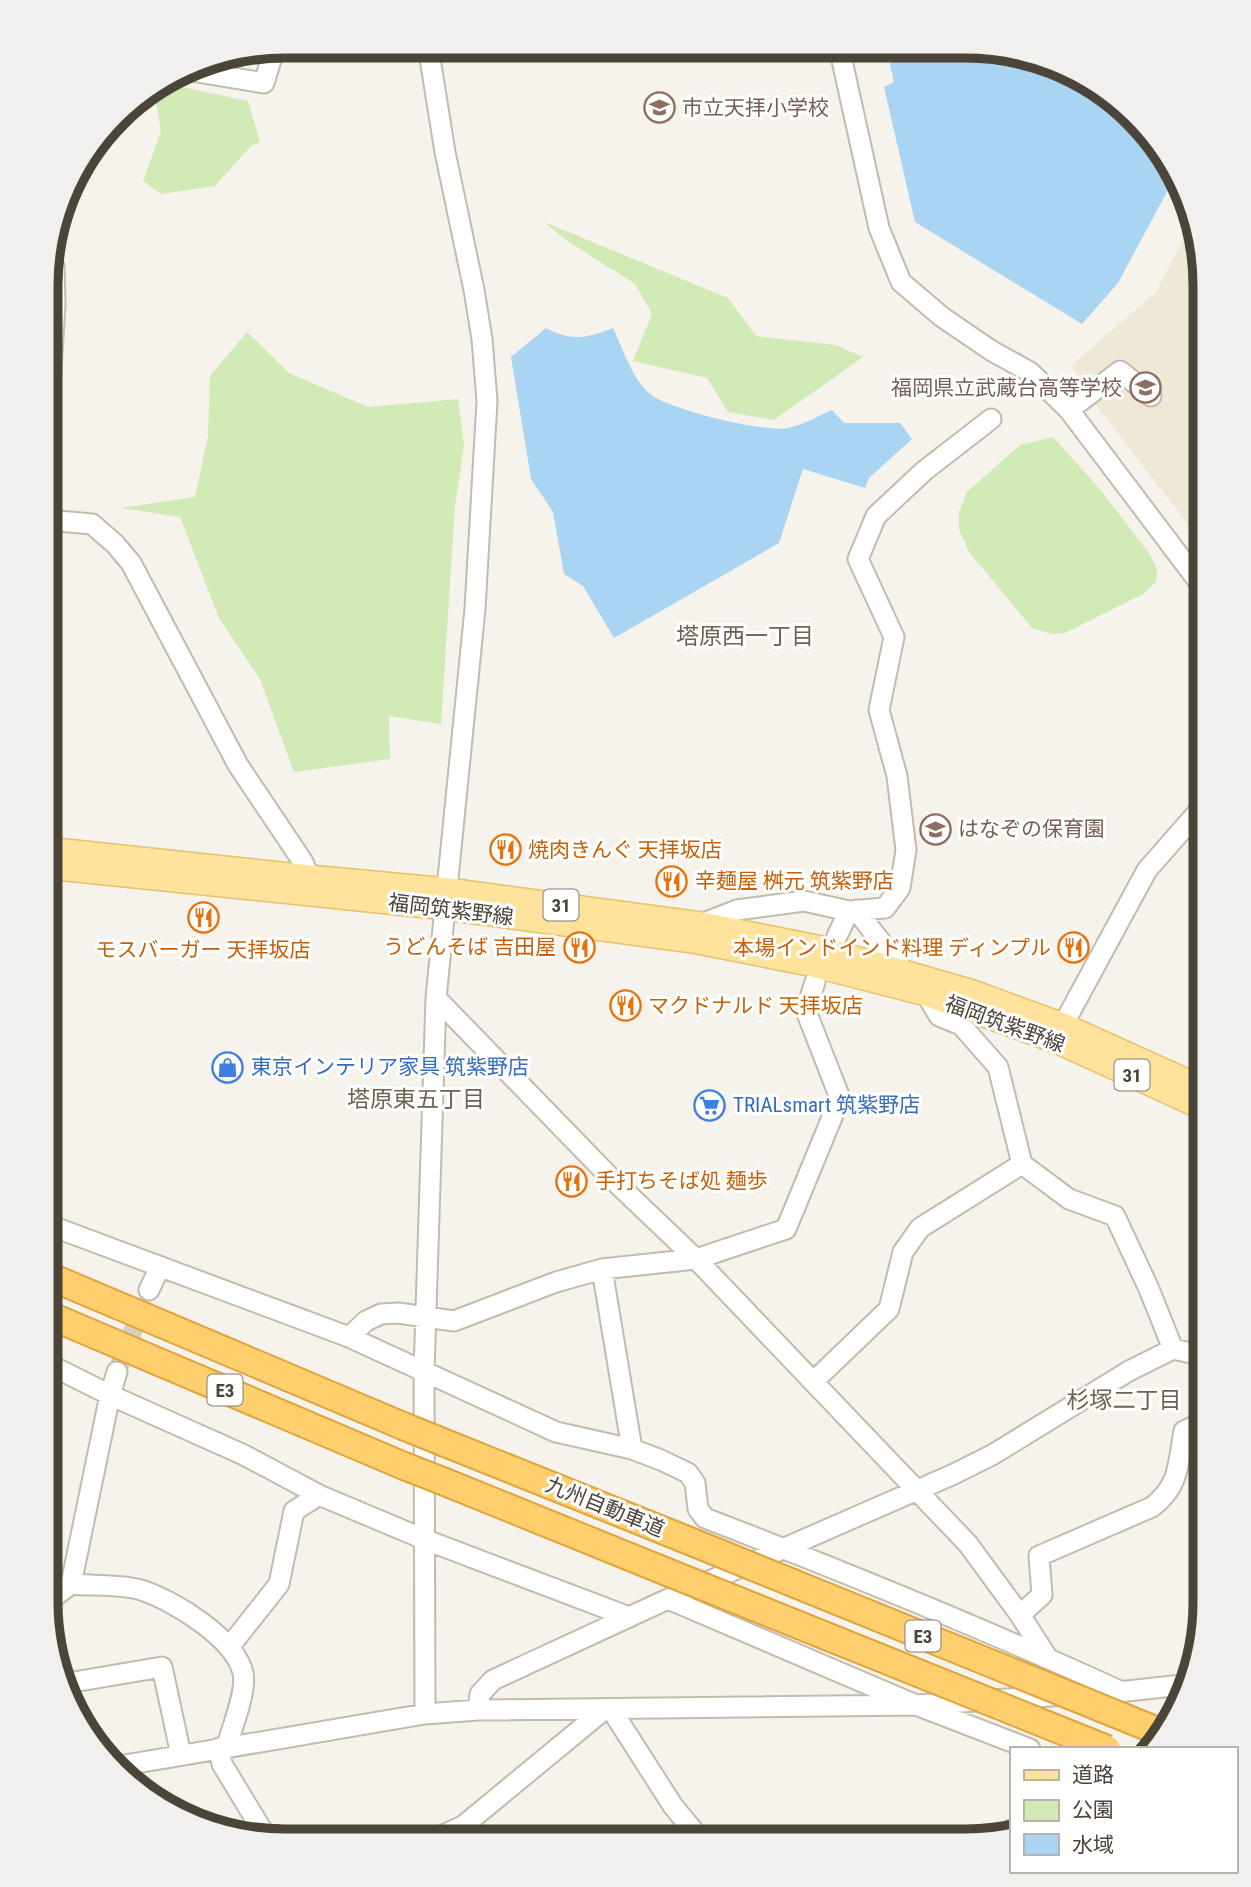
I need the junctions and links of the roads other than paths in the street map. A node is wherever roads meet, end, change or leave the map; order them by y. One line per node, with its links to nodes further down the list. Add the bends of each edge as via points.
1 (430, 58): 14 (street, via 474,290 487,401 475,609)
2 (841, 58): 6 (street, via 879,228 901,282 942,317 1030,372)
3 (271, 59): 4 (street, via 264,83)
4 (203, 73)
5 (1151, 396): 6 (street, via 1121,371)
6 (1069, 411): 9 (street)
7 (991, 419): 15 (street, via 876,516 858,559 894,638 879,710 897,776 906,849 902,879 891,902 885,908)
8 (58, 521): 13 (street, via 92,524 131,563 238,765)
9 (1193, 574)
10 (1193, 818): 22 (street, via 1147,870)
11 (58, 850): 13 (main road, 福岡筑紫野線 / 31)
12 (58, 868): 14 (main road, 福岡筑紫野線 / 31)
13 (309, 877): 14 (main road, 福岡筑紫野線 / 31)
14 (447, 899): 16 (main road, 福岡筑紫野線 / 31); 20 (main road, 福岡筑紫野線 / 31, via 809,964); 21 (street)
15 (852, 910): 16 (street, via 804,901 737,909); 17 (street); 18 (street)
16 (701, 924): 18 (main road, 福岡筑紫野線 / 31)
17 (837, 936)
18 (903, 970): 22 (main road, 福岡筑紫野線 / 31, via 973,992)
19 (815, 982): 27 (street, via 806,1011 840,1098 786,1228)
20 (926, 994): 22 (main road, 福岡筑紫野線 / 31); 25 (street, via 939,1016 961,1025 998,1067)
21 (436, 998): 27 (street); 32 (street)
22 (1060, 1034): 23 (main road, 福岡筑紫野線 / 31); 24 (main road, 福岡筑紫野線 / 31)
23 (1193, 1084)
24 (1193, 1103)
25 (1022, 1164): 35 (street, via 1069,1199 1115,1216); 40 (street, via 920,1228 903,1252 889,1309)
26 (58, 1229): 28 (street)
27 (696, 1259): 29 (street); 40 (street)
28 (160, 1267): 31 (street); 34 (street)
29 (602, 1269): 32 (street, via 454,1321); 43 (street)
30 (58, 1280): 62 (highway, 九州自動車道 / E3, bridge, via 445,1443)
31 (149, 1290)
32 (425, 1318): 34 (street, via 381,1314); 38 (street)
33 (58, 1319): 65 (highway, 九州自動車道 / E3, bridge, via 445,1482)
34 (349, 1337): 38 (street)
35 (1173, 1349): 36 (street); 44 (street, via 992,1455)
36 (1193, 1353)
37 (58, 1369): 41 (street)
38 (424, 1371): 43 (street, via 556,1432); 46 (street)
39 (117, 1372): 41 (street)
40 (814, 1381): 44 (street)
41 (110, 1395): 45 (street); 48 (street)
42 (1193, 1427): 51 (street, via 1185,1431 1175,1479 1165,1497 1152,1507 1039,1556 1042,1595)
43 (632, 1449): 47 (street, via 688,1473 705,1518)
44 (917, 1490): 47 (street); 51 (street, via 968,1544)
45 (320, 1494): 46 (street); 53 (street, via 294,1511 279,1584)
46 (426, 1540): 52 (street); 61 (street)
47 (784, 1549): 50 (street); 54 (street)
48 (71, 1584): 49 (street); 53 (street, via 138,1589 191,1615)
49 (58, 1594)
50 (668, 1599): 52 (street); 58 (street)
51 (1020, 1615): 54 (street)
52 (629, 1617): 60 (street, via 493,1680 480,1694)
53 (230, 1646): 63 (street, via 244,1683)
54 (1046, 1657): 57 (street)
55 (73, 1682): 66 (street, via 163,1667)
56 (1177, 1686): 57 (street)
57 (1122, 1692): 58 (street)
58 (916, 1705): 59 (street); 64 (street)
59 (608, 1709): 60 (street); 69 (street); 70 (street)
60 (478, 1710): 61 (street)
61 (425, 1714): 63 (street)
62 (1154, 1729)
63 (223, 1747): 66 (street); 68 (street, via 222,1764)
64 (1025, 1747)
65 (1102, 1747)
66 (181, 1755): 67 (street)
67 (126, 1765)
68 (260, 1827)
69 (456, 1829)
70 (692, 1829)

